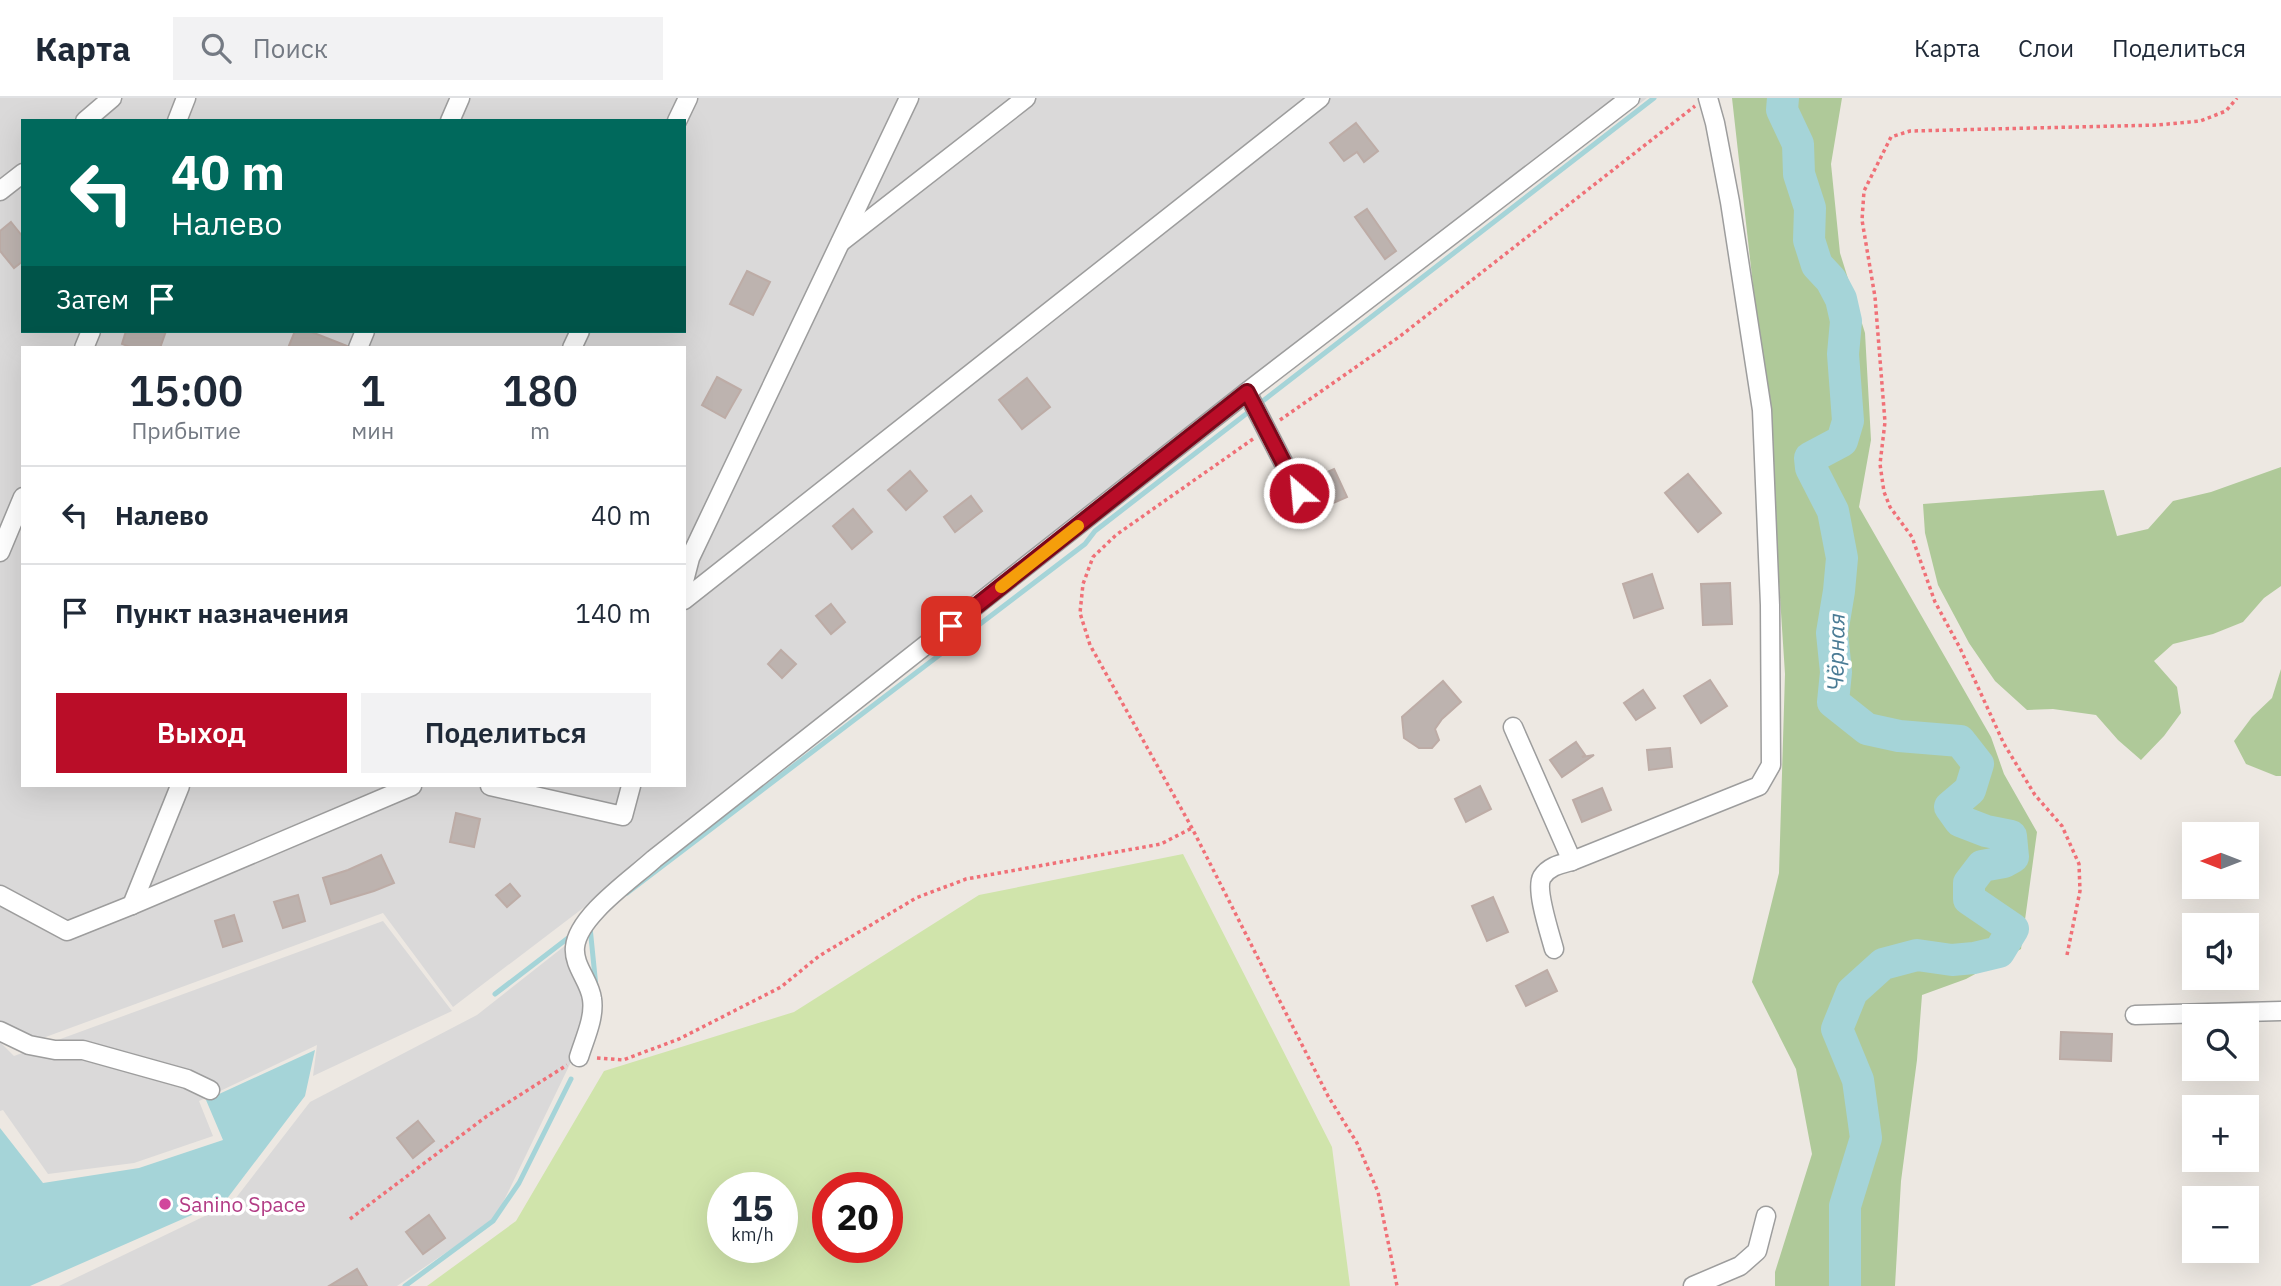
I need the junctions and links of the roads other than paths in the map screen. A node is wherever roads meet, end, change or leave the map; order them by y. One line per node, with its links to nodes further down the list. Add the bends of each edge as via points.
1 (112, 98): 10 (street)
2 (186, 98): 11 (street)
3 (460, 98): 12 (street)
4 (688, 98): 13 (street)
5 (909, 98): 16 (street)
6 (1026, 98): 16 (street)
7 (1320, 98): 22 (street)
8 (1630, 98): 17 (street)
9 (1702, 101): 28 (street, via 1715,123 1762,410 1771,765 1759,786)
10 (87, 119)
11 (178, 119)
12 (451, 119)
13 (678, 119)
14 (21, 175): 15 (street)
15 (0, 191)
16 (837, 246): 21 (street)
17 (1247, 392): 18 (street); 35 (street, via 654,859 591,915 575,945 592,999)
18 (1299, 493)
19 (21, 502): 20 (street)
20 (0, 552)
21 (686, 574)
22 (686, 598)
23 (1513, 727): 28 (street)
24 (180, 787): 30 (street)
25 (410, 787): 30 (street)
26 (494, 787): 27 (street, via 623,816)
27 (631, 787)
28 (1572, 861): 31 (street, via 1555,865 1542,877 1539,890)
29 (0, 895): 30 (street, via 67,931)
30 (132, 905)
31 (1554, 949)
32 (2281, 1011): 33 (street)
33 (2135, 1015)
34 (0, 1031): 36 (street, via 29,1045 83,1050 187,1079)
35 (579, 1057)
36 (210, 1090)
37 (1766, 1216): 38 (street, via 1757,1251 1740,1266)
38 (1693, 1286)

